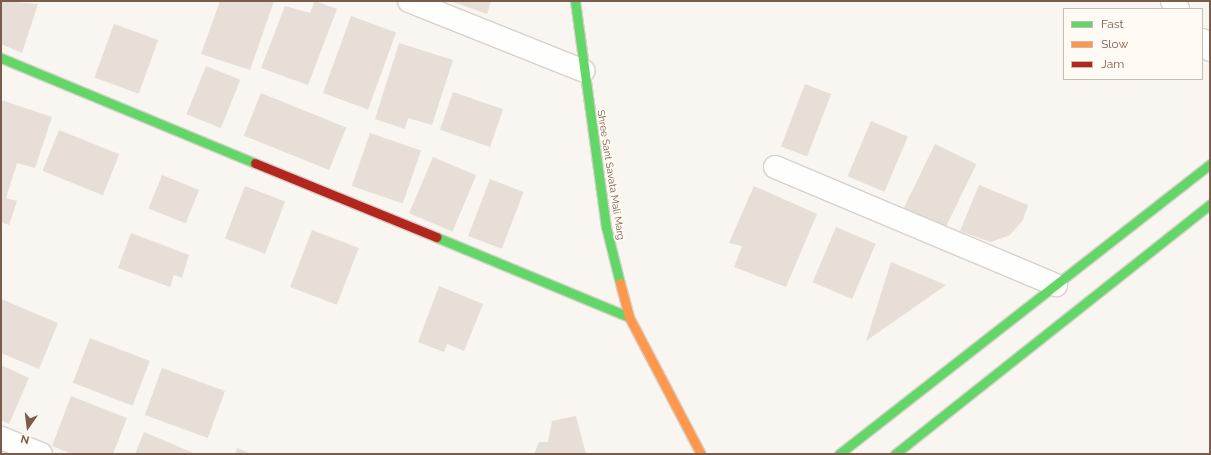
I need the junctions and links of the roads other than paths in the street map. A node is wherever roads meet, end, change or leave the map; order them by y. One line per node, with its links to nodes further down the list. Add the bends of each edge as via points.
1 (409, 1): 6 (street)
2 (575, 1): 6 (main road, Shree Sant Savata Mali Marg)
3 (1203, 41): 4 (street)
4 (1210, 50)
5 (1, 58): 11 (main road)
6 (584, 71): 11 (main road, Shree Sant Savata Mali Marg, via 606,227)
7 (1210, 164): 10 (main road)
8 (775, 167): 10 (street)
9 (1210, 204): 16 (main road)
10 (1056, 285): 13 (main road)
11 (629, 317): 15 (main road, Shree Sant Savata Mali Marg)
12 (1, 438): 14 (street)
13 (851, 450)
14 (41, 454)
15 (701, 454)
16 (895, 454)

